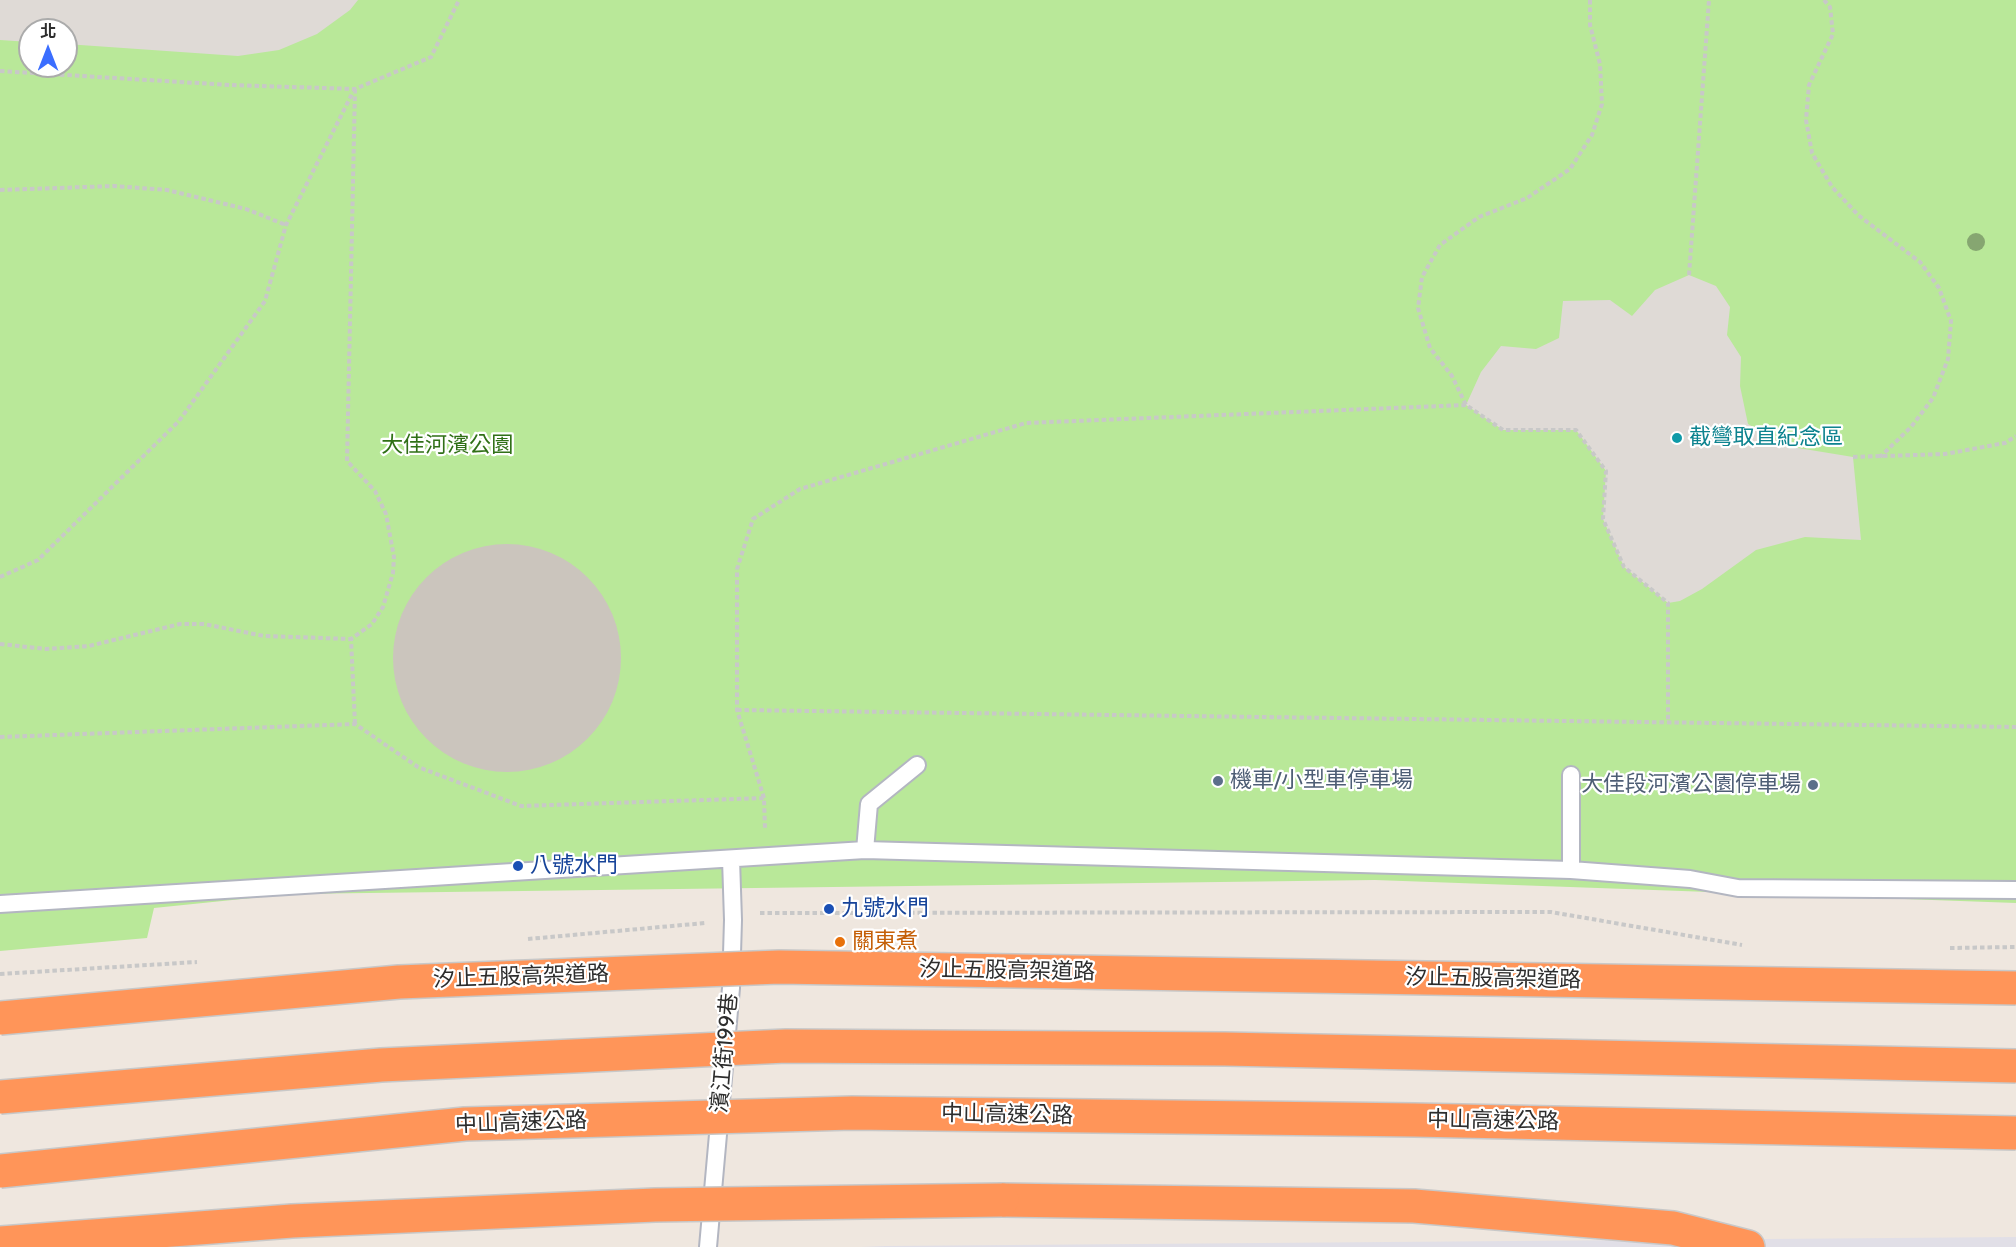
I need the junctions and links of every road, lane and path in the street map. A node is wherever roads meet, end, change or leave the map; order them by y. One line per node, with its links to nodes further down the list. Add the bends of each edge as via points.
1 (459, 0): 6 (path, via 431,57)
2 (1590, 0): 10 (path, via 1602,104 1592,135 1570,169 1527,198 1479,217 1440,246 1422,277 1418,309 1430,348 1452,376)
3 (1709, 0): 9 (path)
4 (1824, 0): 12 (path, via 1830,7 1833,34 1809,85 1806,120 1812,153 1832,187 1858,215 1920,262 1939,288 1951,321 1948,359 1934,398)
5 (0, 71): 6 (path)
6 (355, 89): 8 (path); 15 (path, via 347,461 375,491 386,514 394,557 383,607 372,624)
7 (0, 190): 8 (path, via 114,186 167,190 246,209)
8 (286, 225): 14 (path, via 265,301 178,421 38,560)
9 (1689, 275)
10 (1466, 405): 17 (path, via 1026,423 800,489 753,519 737,569); 18 (path, via 1503,430 1576,430 1606,471 1603,519 1624,567 1668,603)
11 (2016, 436): 12 (path, via 2005,443 1945,454)
12 (1880, 456): 13 (path)
13 (1853, 457)
14 (0, 577)
15 (351, 639): 16 (path, via 264,636 204,624 180,624 89,646 46,649); 19 (path)
16 (0, 644)
17 (737, 710): 18 (path); 24 (path)
18 (1668, 721): 20 (path)
19 (355, 724): 21 (path); 24 (path, via 418,767 521,806)
20 (2016, 727)
21 (0, 737)
22 (917, 765): 25 (lane, via 869,804)
23 (1571, 775): 28 (lane)
24 (764, 798): 26 (path)
25 (866, 850): 26 (lane); 28 (lane)
26 (764, 857): 27 (lane); 31 (path)
27 (731, 859): 30 (lane); 39 (lane, 濱江街199巷, via 731,988)
28 (1571, 870): 29 (lane, via 1690,879 1738,888)
29 (2016, 890)
30 (0, 904)
31 (757, 913)
32 (2016, 988): 33 (highway, 汐止五股高架道路, bridge, via 778,967 399,982)
33 (0, 1018)
34 (2016, 1065): 35 (highway, bridge, via 1225,1049 786,1046 381,1065)
35 (0, 1097)
36 (2016, 1133): 37 (highway, 中山高速公路, bridge, via 852,1113 465,1124)
37 (0, 1171)
38 (0, 1243): 40 (highway, bridge, via 292,1221 644,1205 1002,1200 1414,1206 1673,1228)
39 (708, 1247)
40 (1748, 1247)

